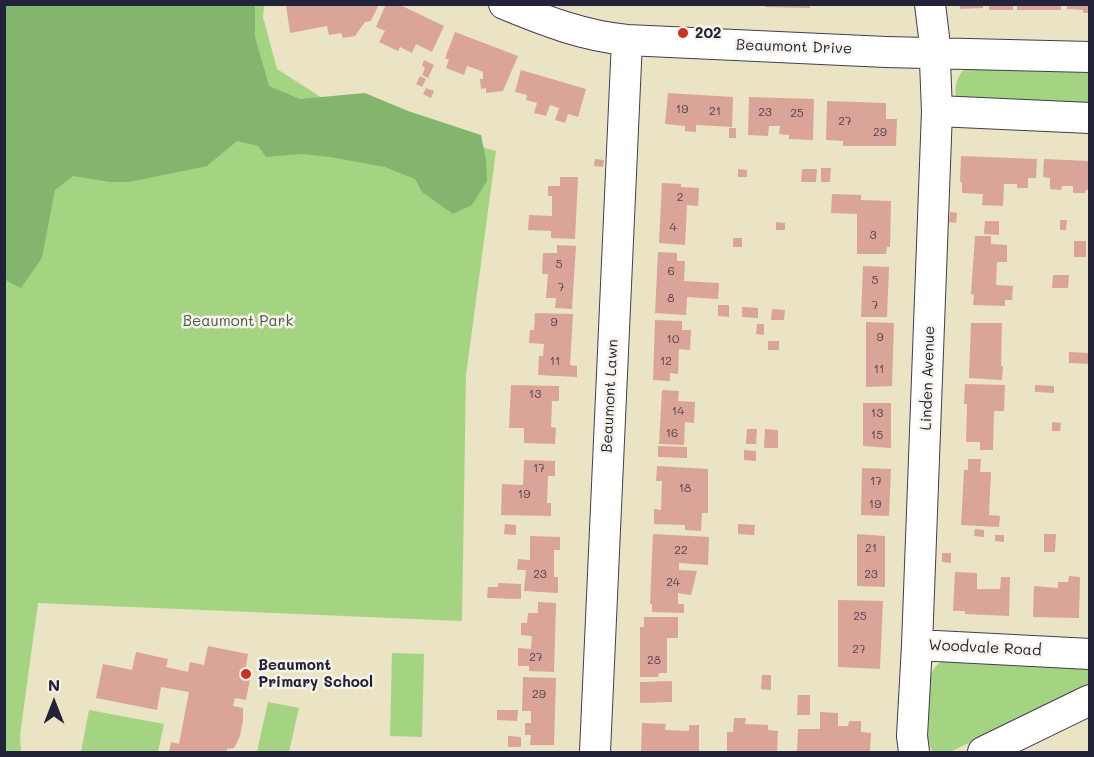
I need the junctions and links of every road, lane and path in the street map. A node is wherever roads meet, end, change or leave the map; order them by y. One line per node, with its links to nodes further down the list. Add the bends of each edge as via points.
1 (504, 4): 3 (street, Beaumont Drive, via 568,29)
2 (930, 4): 4 (street, Linden Avenue)
3 (627, 40): 4 (street, Beaumont Drive); 11 (street, Beaumont Lawn)
4 (934, 52): 5 (street, Beaumont Drive); 6 (street, Linden Avenue)
5 (1089, 57)
6 (937, 111): 7 (street); 8 (street, Linden Avenue)
7 (1089, 118)
8 (917, 645): 9 (street, Woodvale Road); 12 (street, Woodvale Road)
9 (1089, 654)
10 (1089, 700): 13 (street)
11 (595, 753)
12 (914, 753)
13 (983, 753)

